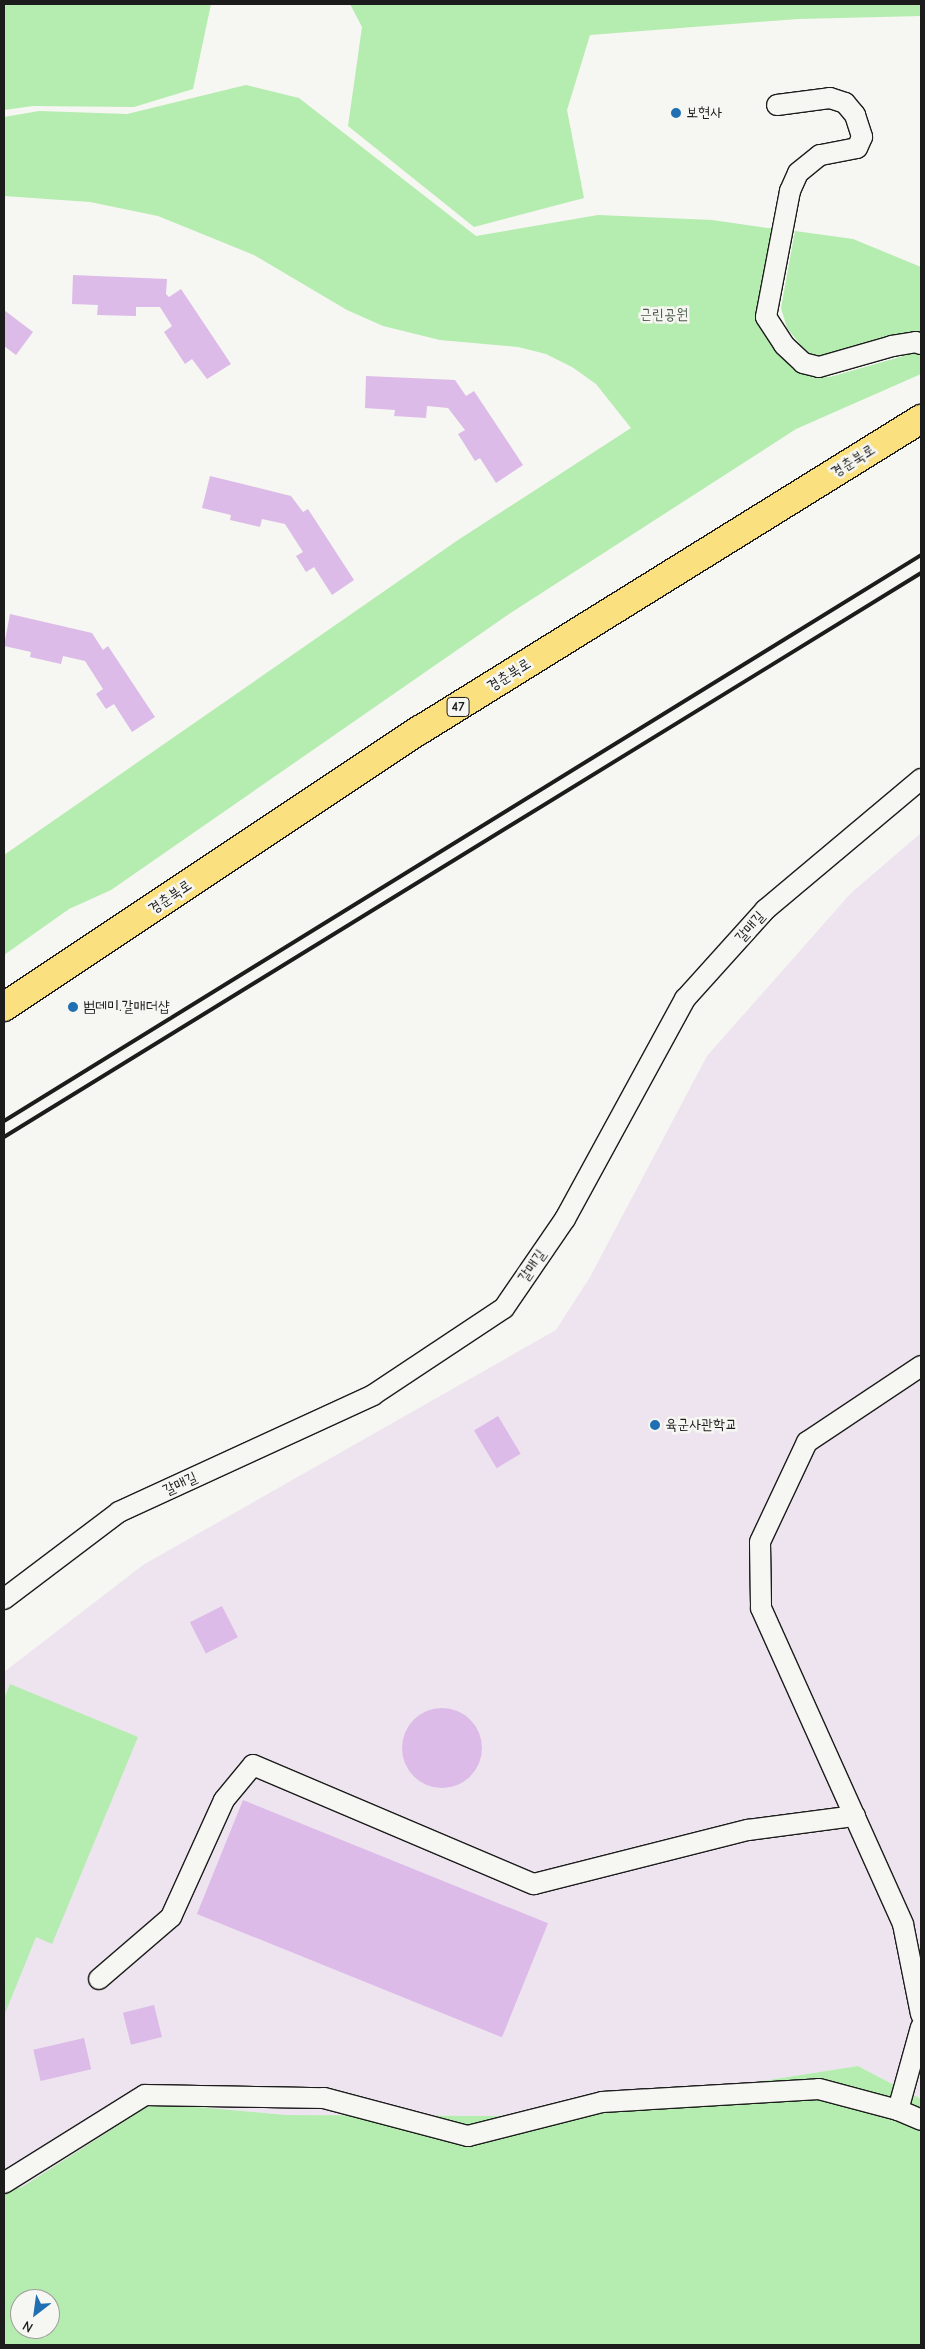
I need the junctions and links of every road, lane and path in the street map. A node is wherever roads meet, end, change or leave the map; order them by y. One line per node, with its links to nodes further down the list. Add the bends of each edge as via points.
1 (777, 105): 2 (street, via 830,98 845,103 855,114 862,137 857,148 820,155 798,173 790,190 766,316 784,345 803,363 819,367 892,346)
2 (921, 344)
3 (921, 419): 5 (main road, 경춘북로 / 47, via 420,730)
4 (921, 779): 7 (street, 갈매길, via 765,910 685,1000 565,1219 504,1308 373,1395 120,1512)
5 (4, 1007)
6 (921, 1366): 8 (street, via 807,1442 760,1542 761,1608)
7 (4, 1599)
8 (855, 1816): 9 (street, via 748,1830 534,1884 253,1765 224,1800 171,1917); 10 (street, via 903,1924)
9 (98, 1979)
10 (921, 2014)
11 (921, 2027): 12 (street)
12 (898, 2110): 13 (street); 14 (street, via 819,2089 602,2102 468,2136 324,2098 145,2095)
13 (921, 2120)
14 (4, 2183)

